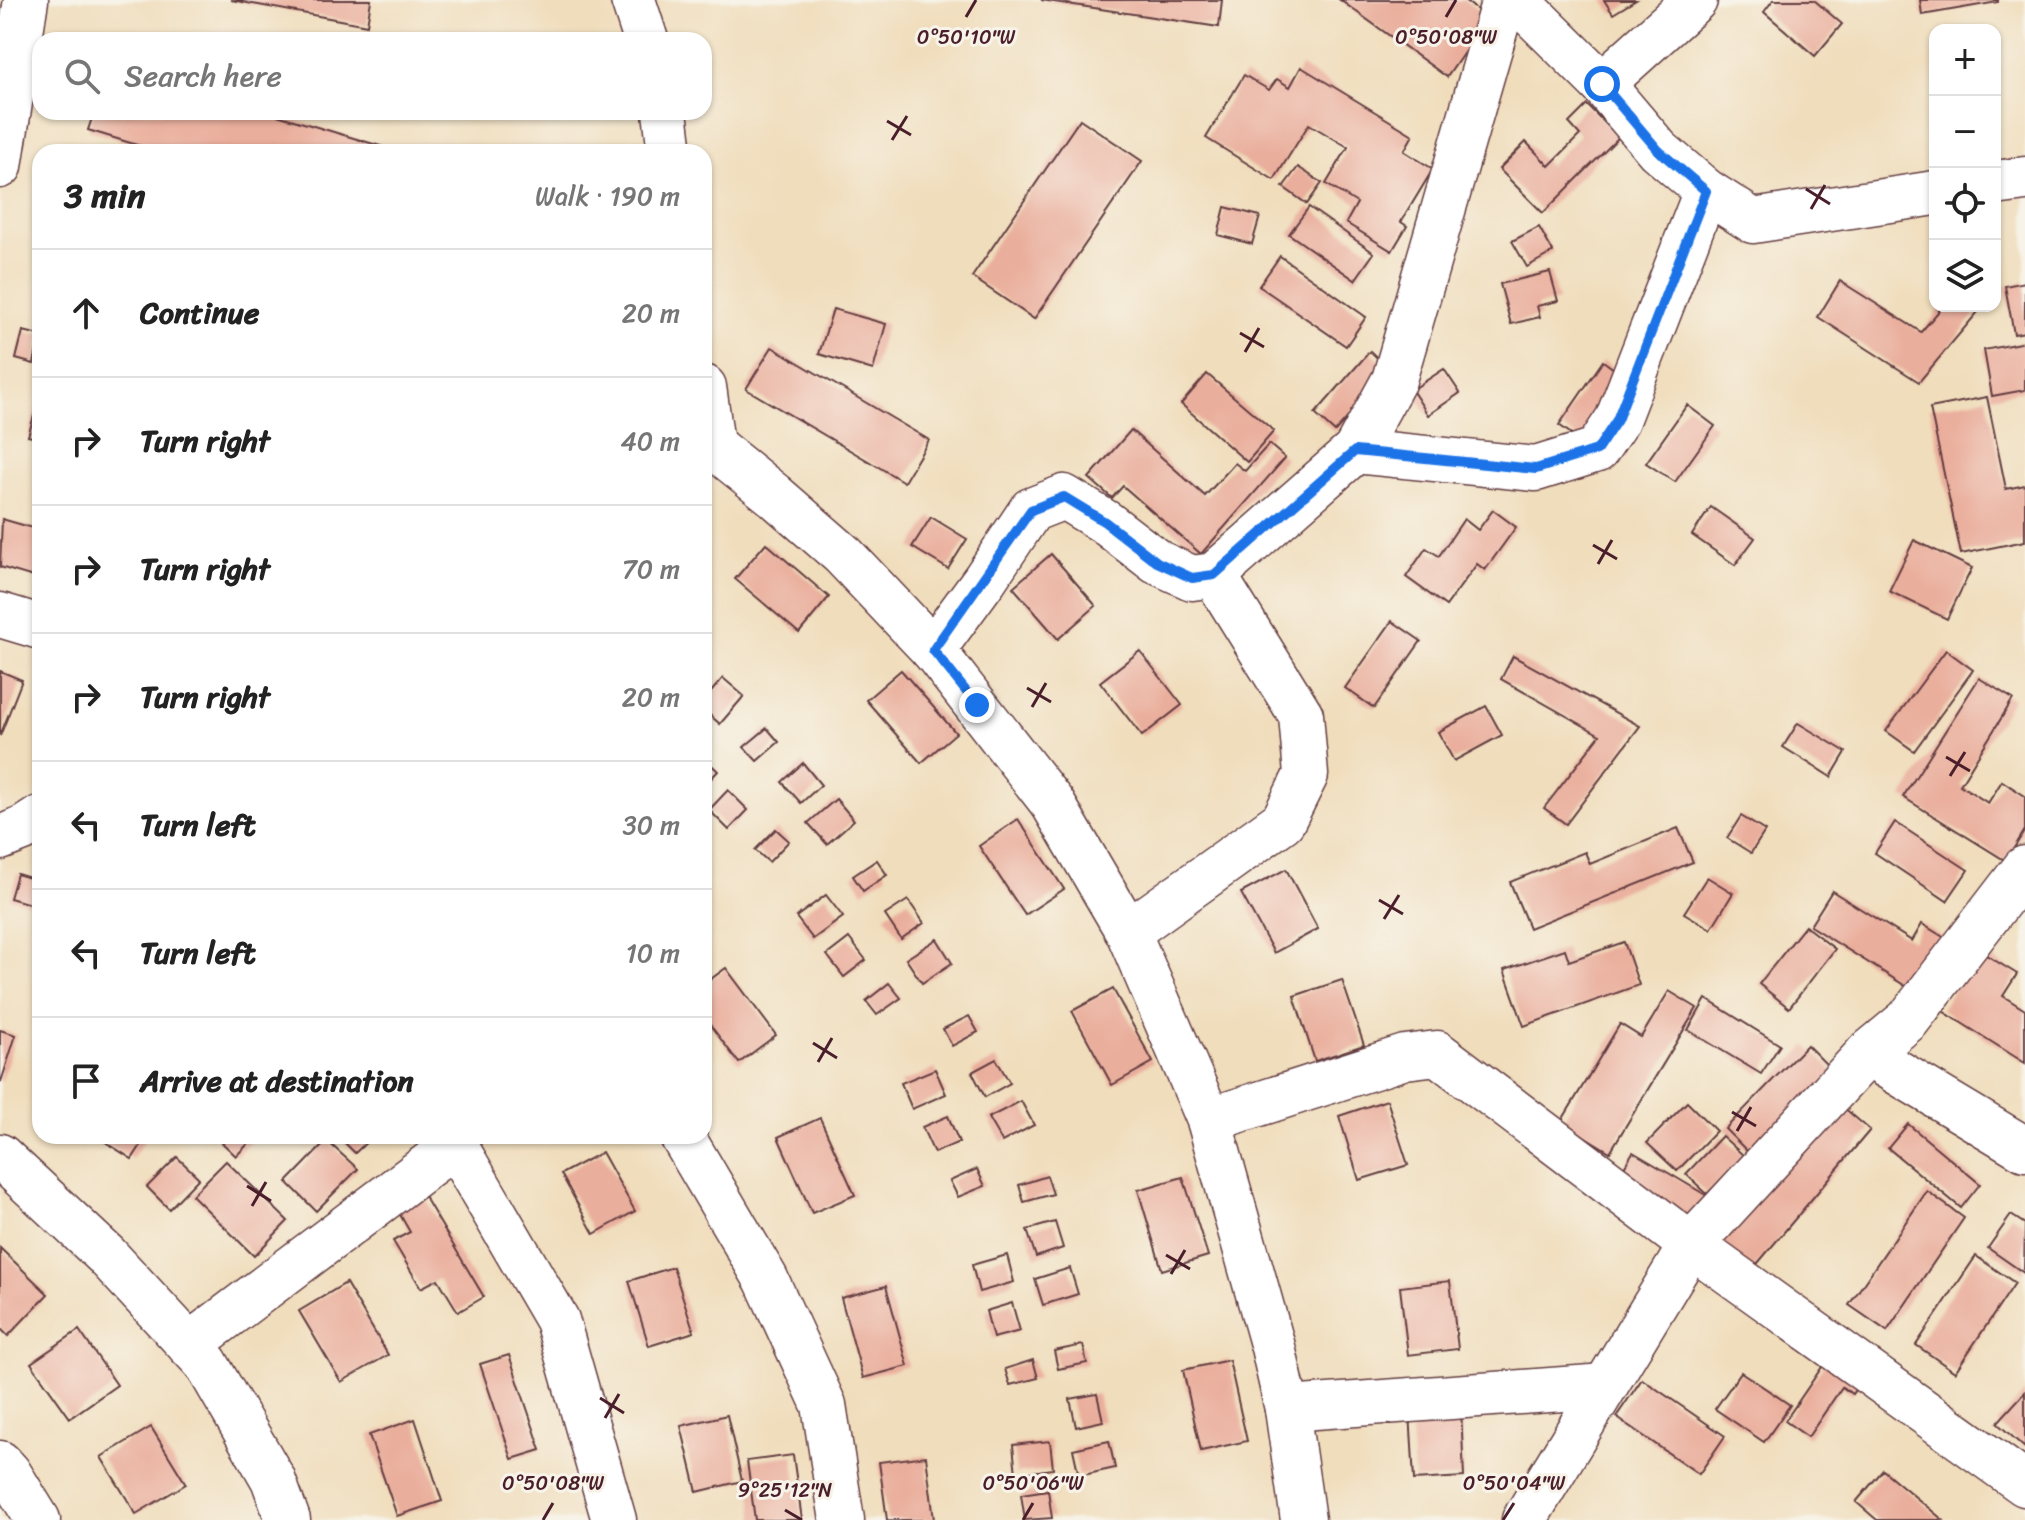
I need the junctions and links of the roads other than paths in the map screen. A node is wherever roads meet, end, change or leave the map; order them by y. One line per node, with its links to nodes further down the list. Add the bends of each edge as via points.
1 (26, 0): 10 (street)
2 (633, 0): 6 (street)
3 (1504, 0): 16 (street, via 1394,380)
4 (1517, 0): 7 (street)
5 (1695, 0): 7 (street)
6 (643, 32)
7 (1602, 84): 13 (street, via 1658,150)
8 (666, 120): 9 (street)
9 (669, 144)
10 (11, 156)
11 (2025, 179): 12 (street)
12 (2001, 182)
13 (1706, 191): 14 (street, via 1753,221); 16 (street, via 1617,420 1597,450 1536,469)
14 (1929, 194)
15 (712, 445): 20 (street, via 843,555)
16 (1355, 451): 17 (street)
17 (1214, 575): 20 (street, via 1192,578 1157,562 1064,497 1031,510); 22 (street, via 1301,715 1306,775 1283,821)
18 (0, 615): 19 (street)
19 (32, 625)
20 (933, 650): 22 (street, via 1053,804)
21 (2018, 889): 23 (street, via 1908,1020)
22 (1128, 932): 24 (street)
23 (1867, 1054): 28 (street); 30 (street)
24 (1209, 1120): 30 (street, via 1405,1057 1437,1053); 33 (street)
25 (446, 1144): 31 (street)
26 (453, 1144): 38 (street, via 557,1320)
27 (687, 1144): 39 (street, via 766,1279 824,1405)
28 (2025, 1149)
29 (5, 1175): 31 (street, via 106,1255)
30 (1691, 1245): 32 (street); 35 (street)
31 (189, 1345): 37 (street, via 206,1363 273,1479)
32 (1605, 1386): 33 (street); 41 (street)
33 (1287, 1409): 40 (street)
34 (0, 1463): 36 (street)
35 (2025, 1484)
36 (38, 1520)
37 (288, 1520)
38 (614, 1520)
39 (842, 1520)
40 (1303, 1520)
41 (1524, 1520)

